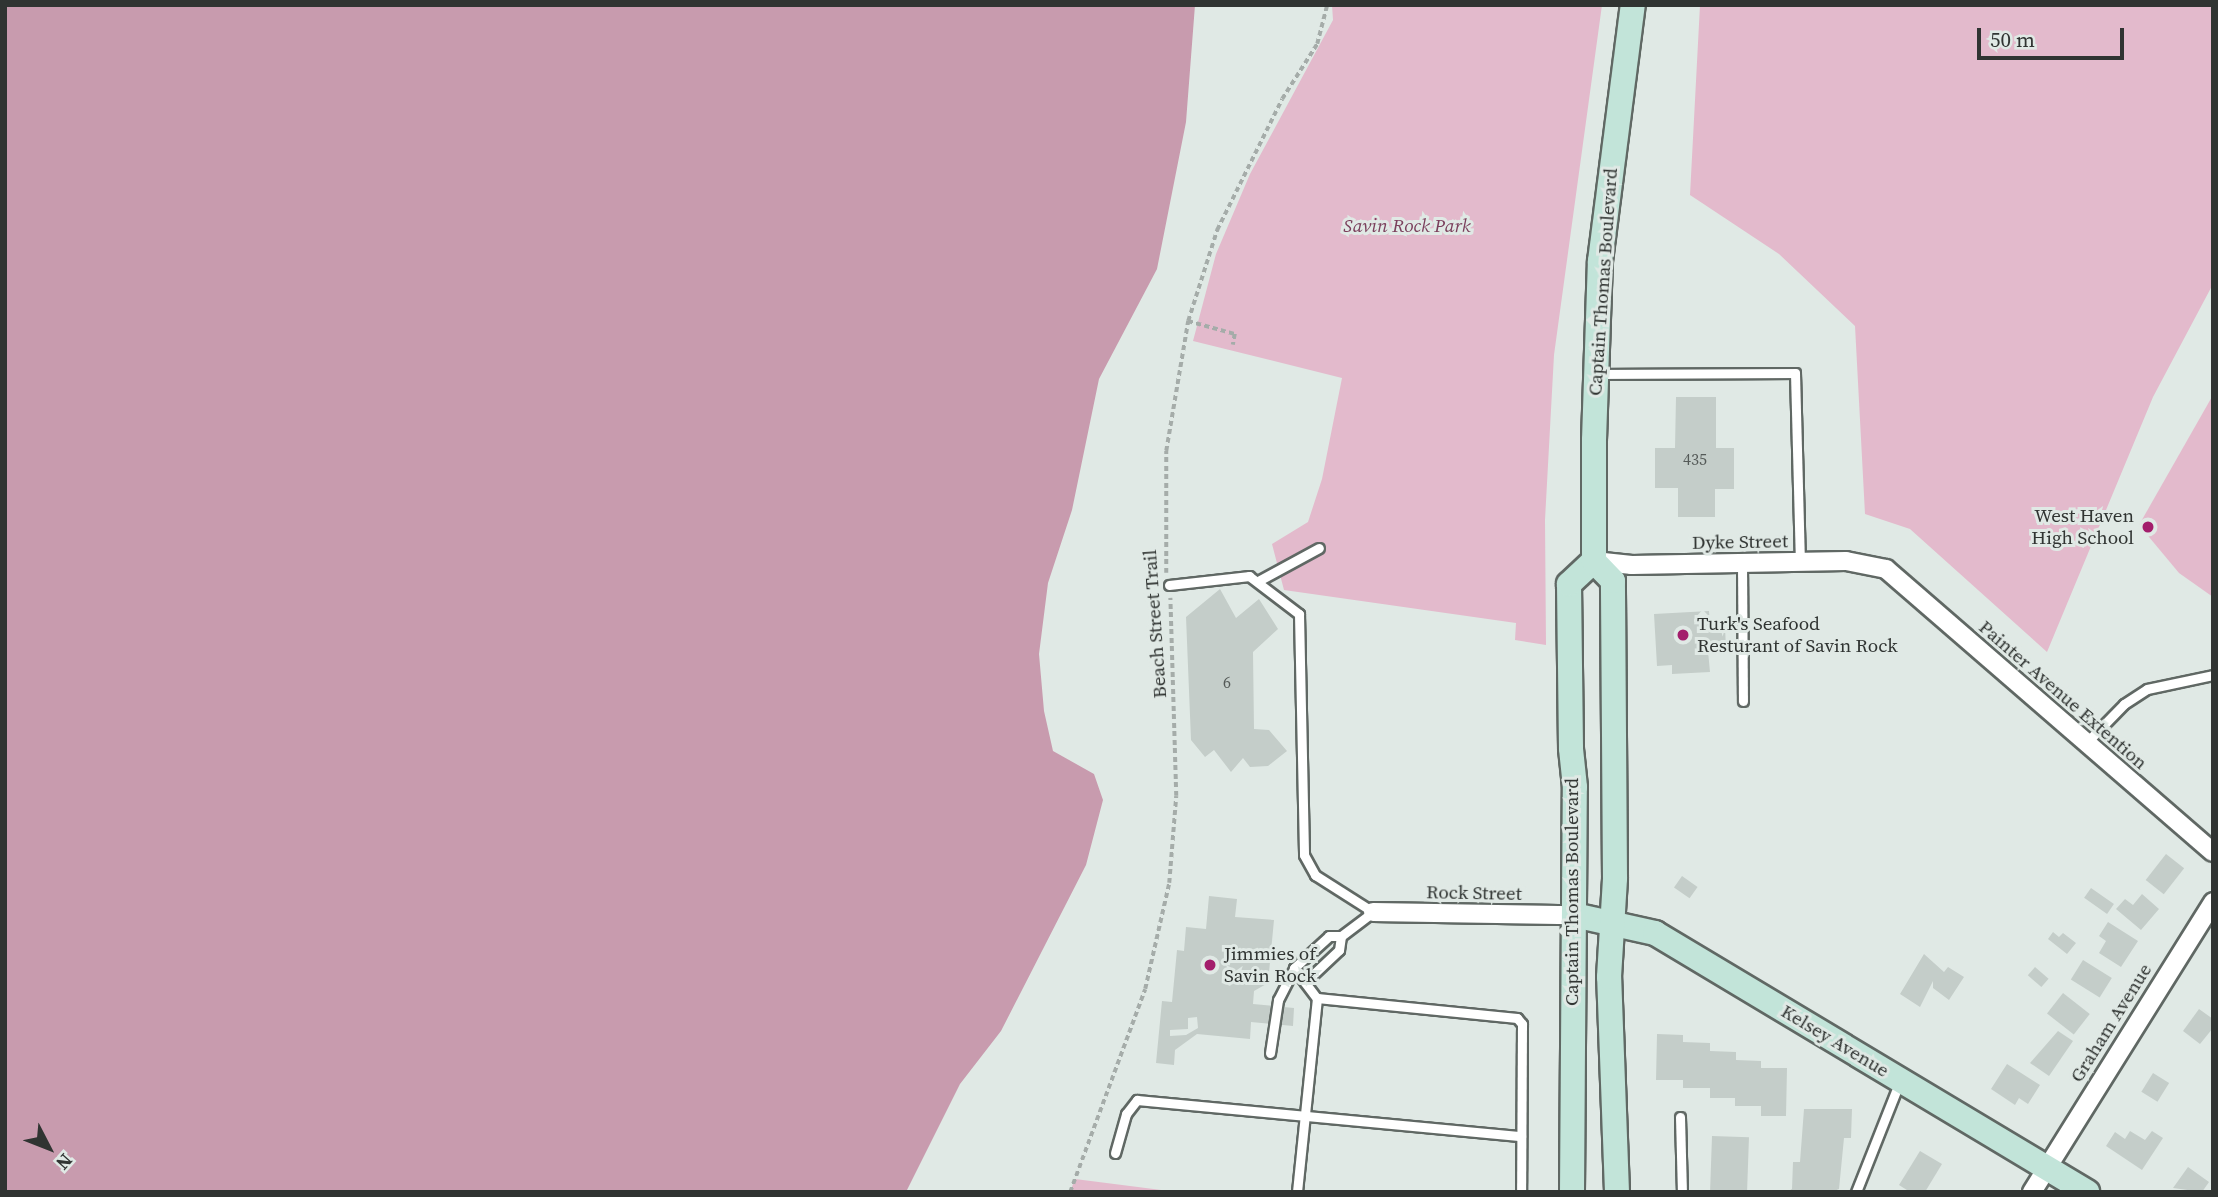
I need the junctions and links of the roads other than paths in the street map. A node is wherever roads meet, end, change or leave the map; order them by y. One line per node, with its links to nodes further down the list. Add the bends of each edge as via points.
1 (1633, 5): 2 (main road, Captain Thomas Boulevard, via 1606,205)
2 (1596, 373): 4 (main road, Captain Thomas Boulevard); 5 (lane, via 1796,373)
3 (1319, 548): 8 (lane)
4 (1594, 561): 6 (street, Dyke Street); 16 (main road, Captain Thomas Boulevard, via 1569,584); 17 (main road, Captain Thomas Boulevard, via 1613,581)
5 (1800, 562): 6 (street, Dyke Street); 7 (street, Dyke Street, via 1846,561)
6 (1742, 563): 11 (lane)
7 (1886, 569): 12 (street, Painter Avenue Extention)
8 (1260, 580): 9 (lane, via 1236,576); 15 (lane, via 1299,614 1304,855 1315,875)
9 (1169, 584)
10 (2213, 676): 12 (lane, via 2147,689 2124,704)
11 (1743, 701)
12 (2086, 743): 13 (street, Painter Avenue Extention)
13 (2213, 852)
14 (2213, 902): 28 (street, Graham Avenue)
15 (1373, 912): 16 (street, Rock Street); 18 (lane)
16 (1574, 915): 17 (main road, Kelsey Avenue); 31 (main road, Captain Thomas Boulevard)
17 (1613, 921): 23 (main road, Kelsey Avenue, via 1655,933); 32 (main road, Captain Thomas Boulevard, via 1609,977)
18 (1341, 936): 19 (lane, via 1329,936); 20 (lane, via 1339,950)
19 (1294, 968): 20 (lane); 22 (lane, via 1278,1000)
20 (1305, 982): 21 (lane)
21 (1317, 998): 24 (lane); 26 (lane, via 1517,1018 1522,1024)
22 (1270, 1054)
23 (1901, 1080): 28 (main road, Kelsey Avenue); 34 (lane)
24 (1306, 1116): 26 (lane); 27 (lane, via 1138,1100 1126,1114); 29 (lane)
25 (1680, 1117): 33 (lane)
26 (1521, 1136): 30 (lane)
27 (1115, 1153)
28 (2045, 1166): 35 (street, Graham Avenue); 36 (main road, Kelsey Avenue)
29 (1297, 1192)
30 (1521, 1192)
31 (1572, 1192)
32 (1617, 1192)
33 (1682, 1192)
34 (1856, 1192)
35 (2032, 1192)
36 (2087, 1192)

